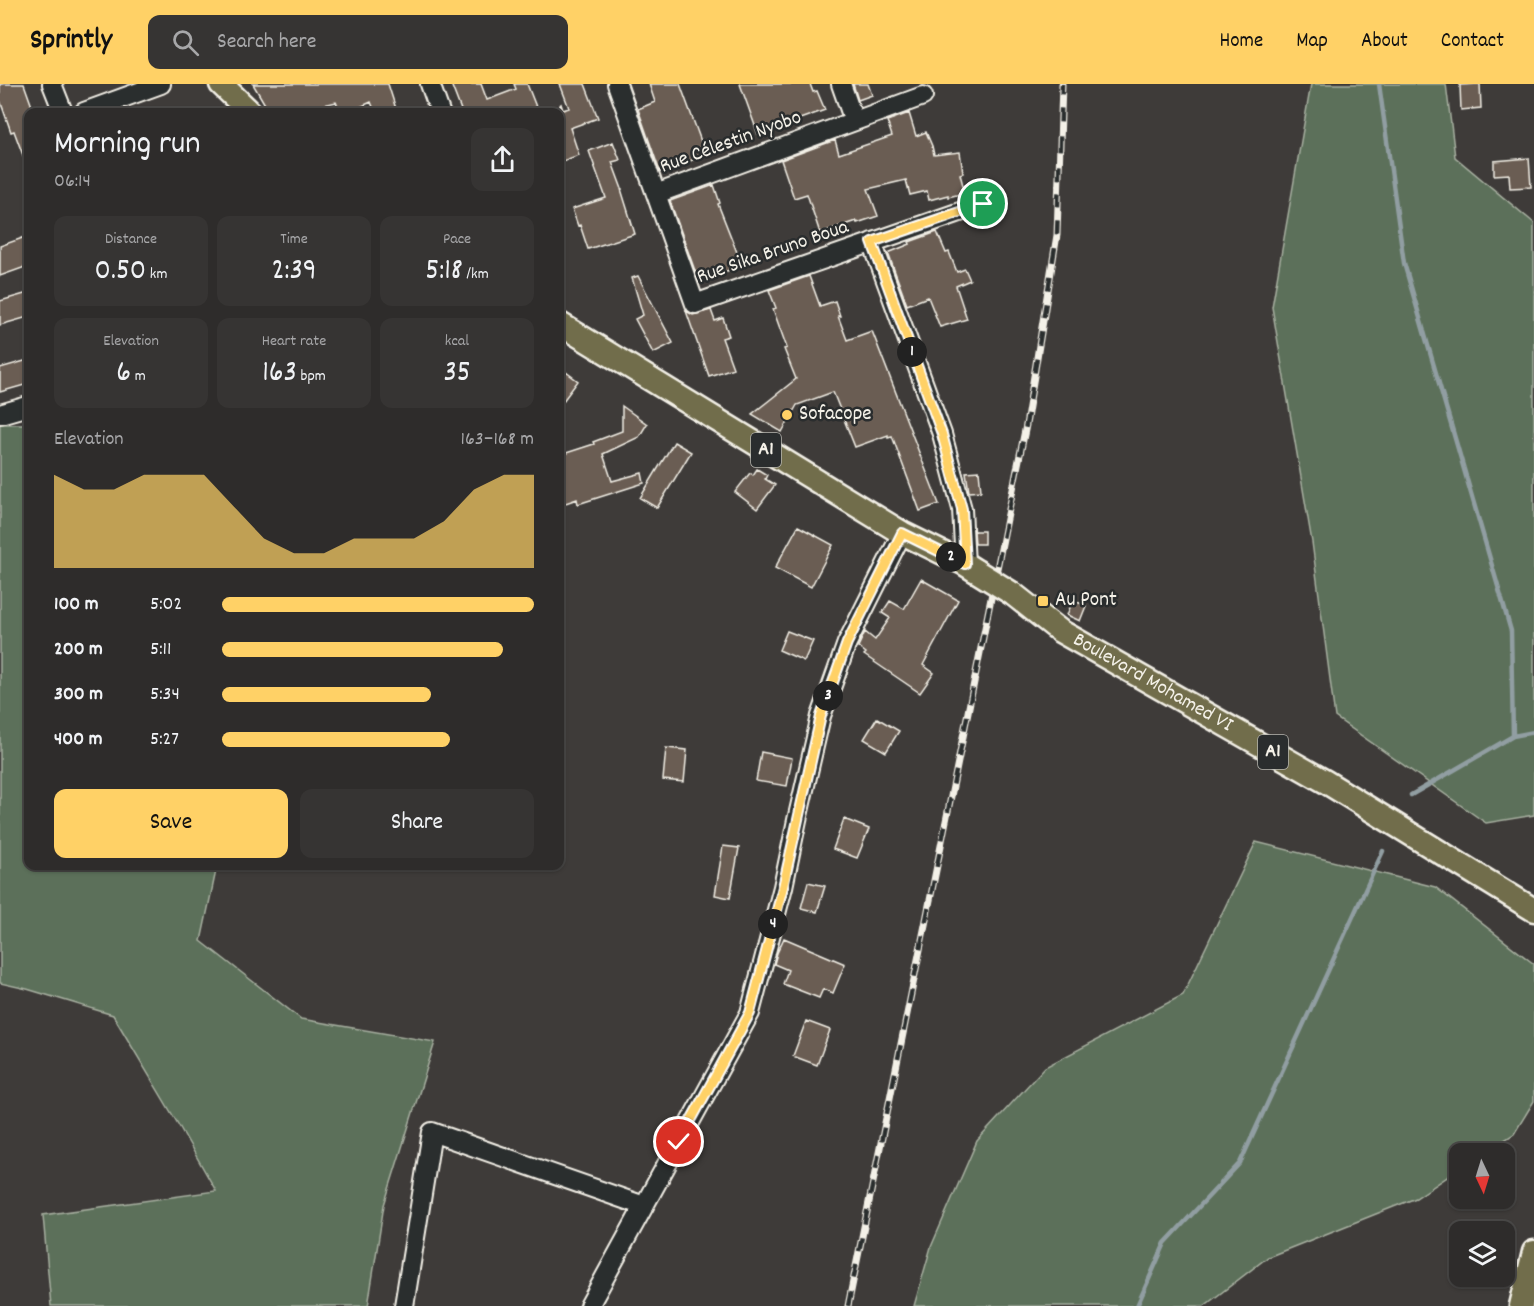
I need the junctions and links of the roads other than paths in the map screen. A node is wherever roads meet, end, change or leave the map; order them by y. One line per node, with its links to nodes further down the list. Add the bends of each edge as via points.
1 (52, 84): 8 (street)
2 (161, 84): 9 (street)
3 (221, 84): 10 (main road)
4 (430, 84): 11 (street)
5 (616, 84): 13 (street, Rue Sika Bruno Boua)
6 (840, 84): 12 (street)
7 (923, 96): 12 (street, Rue Célestin Nyobo)
8 (61, 108)
9 (95, 108)
10 (246, 108)
11 (439, 108)
12 (854, 121): 13 (street, Rue Célestin Nyobo)
13 (656, 195): 15 (street, Rue Sika Bruno Boua, via 696,304)
14 (983, 204): 15 (street, Rue Sika Bruno Boua)
15 (872, 242): 20 (street, via 942,434 962,509)
16 (564, 326): 19 (main road, Boulevard Mohamed VI / A1)
17 (24, 407): 18 (street)
18 (0, 414)
19 (902, 533): 20 (main road, Boulevard Mohamed VI / A1); 22 (street, via 847,643 821,716 750,1013)
20 (970, 567): 21 (main road, Boulevard Mohamed VI / A1, bridge, via 1060,631 1326,782)
21 (1534, 910)
22 (644, 1206): 24 (street, via 432,1132); 25 (street)
23 (1534, 1252): 26 (main road)
24 (404, 1306)
25 (589, 1306)
26 (1521, 1306)

